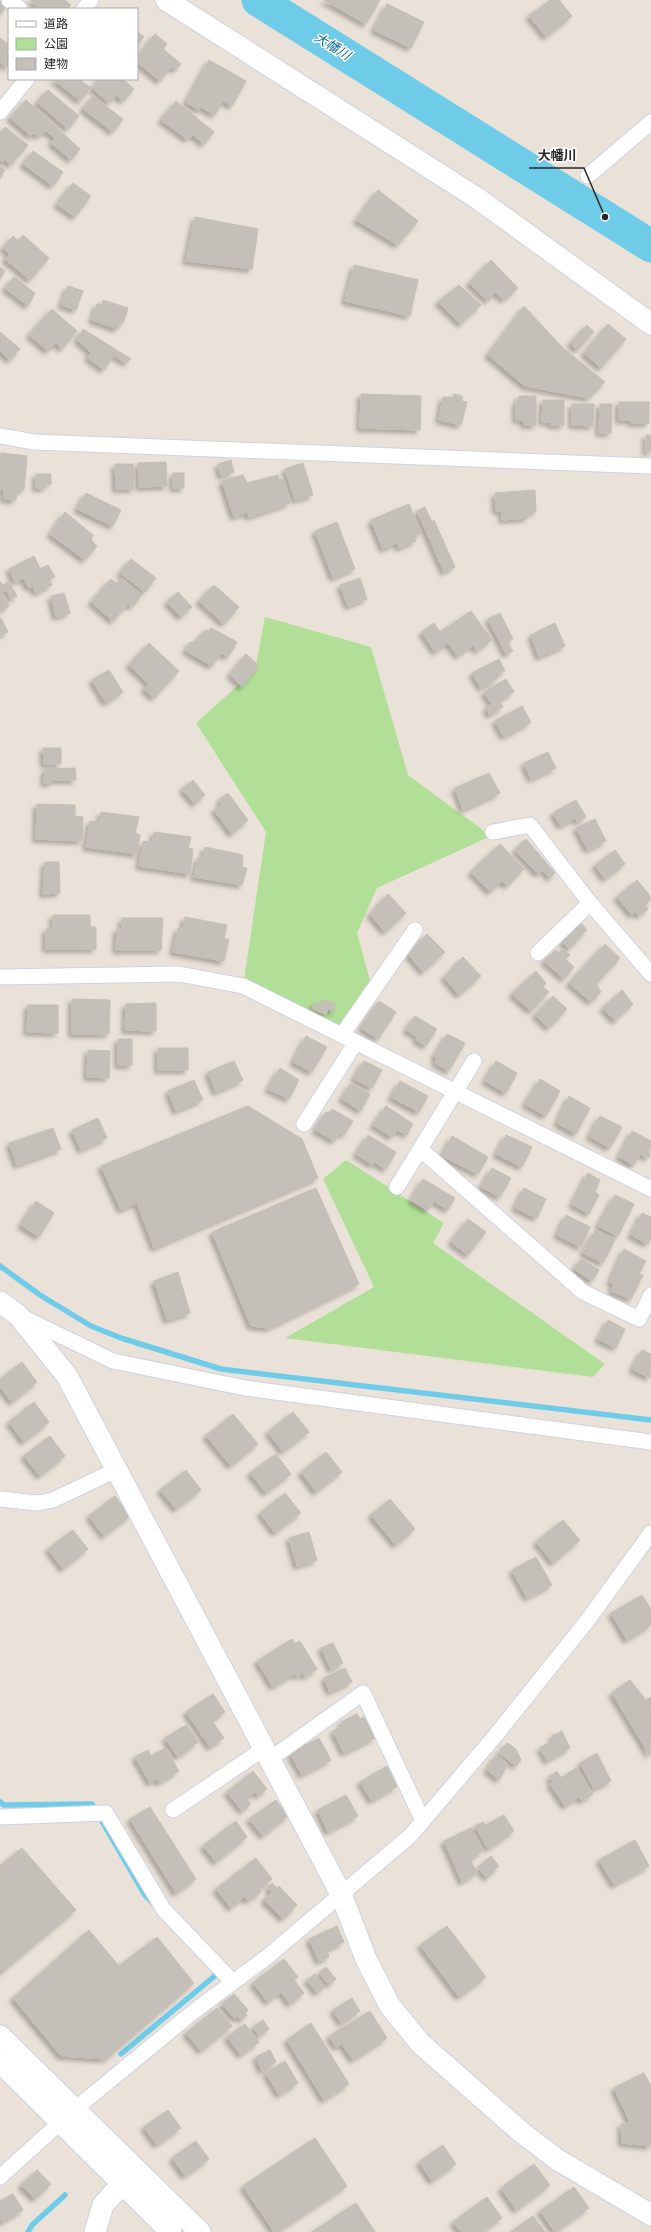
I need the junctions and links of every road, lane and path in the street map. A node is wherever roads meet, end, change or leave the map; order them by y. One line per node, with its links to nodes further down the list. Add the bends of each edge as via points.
1 (9, 0): 4 (street)
2 (91, 0): 5 (street)
3 (166, 0): 10 (street, via 477,198)
4 (19, 8)
5 (85, 8)
6 (26, 80): 7 (street)
7 (0, 112)
8 (651, 122): 9 (street)
9 (588, 176)
10 (651, 324)
11 (0, 436): 12 (street, via 34,442)
12 (651, 466)
13 (493, 832): 14 (street, via 530,825)
14 (590, 903): 16 (street); 17 (street)
15 (415, 930): 19 (street)
16 (538, 953)
17 (651, 974)
18 (0, 977): 19 (street, via 179,974 243,986)
19 (349, 1039): 21 (street); 22 (street)
20 (474, 1061): 21 (street)
21 (456, 1092): 23 (street); 25 (street)
22 (304, 1124)
23 (420, 1149): 24 (street); 26 (street, via 583,1292 639,1319)
24 (397, 1187)
25 (651, 1189)
26 (651, 1295)
27 (0, 1302): 28 (street)
28 (18, 1315): 29 (street, via 113,1361 245,1388); 30 (street, via 66,1376)
29 (651, 1442)
30 (116, 1470): 31 (street, via 53,1500 37,1503); 33 (street)
31 (0, 1499)
32 (651, 1534): 36 (street, via 587,1621)
33 (267, 1754): 34 (street); 36 (street, via 363,1693); 37 (street)
34 (173, 1810)
35 (0, 1817): 38 (street, via 106,1813 164,1910)
36 (423, 1821): 37 (street, via 410,1836)
37 (341, 1894): 38 (street, via 267,1957); 44 (street, via 366,1959 390,2006 421,2044 527,2137 558,2160)
38 (233, 1982): 41 (street)
39 (0, 2036): 41 (street)
40 (0, 2062): 41 (street)
41 (67, 2116): 42 (street); 43 (street); 47 (street)
42 (0, 2177)
43 (122, 2184): 45 (street, via 103,2205); 46 (street)
44 (651, 2215)
45 (95, 2232)
46 (171, 2232)
47 (200, 2232)

